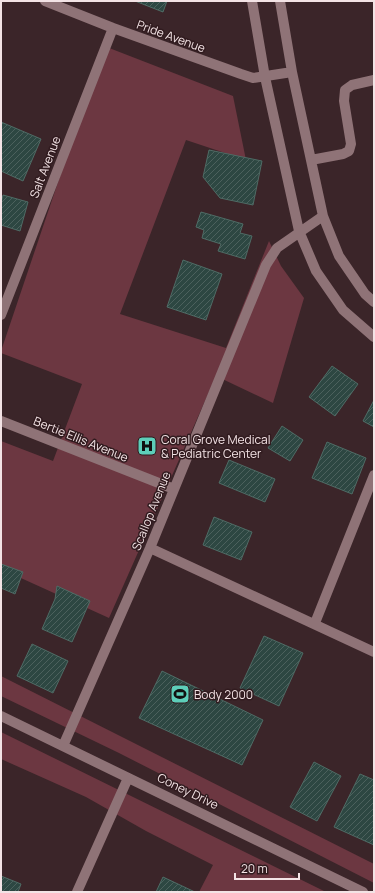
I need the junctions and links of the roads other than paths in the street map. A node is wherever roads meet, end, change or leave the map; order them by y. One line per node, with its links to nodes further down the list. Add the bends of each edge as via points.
1 (45, 1): 4 (street, Pride Avenue)
2 (252, 1): 6 (street)
3 (280, 1): 5 (street)
4 (113, 28): 6 (street, Pride Avenue, via 253,78); 12 (street, Salt Avenue)
5 (292, 72): 6 (street, Pride Avenue); 8 (street)
6 (265, 77): 10 (street)
7 (374, 80): 8 (street, via 352,85 345,90 344,101 351,144 349,151)
8 (311, 160): 9 (street)
9 (323, 216): 10 (street, Scallop Avenue); 11 (street, via 338,256 365,294)
10 (299, 231): 13 (street, via 316,271 343,310); 16 (street, Scallop Avenue, via 277,248 266,265)
11 (374, 302)
12 (1, 315)
13 (374, 337)
14 (1, 421): 16 (street, Bertie Ellis Avenue)
15 (374, 475): 18 (street)
16 (174, 489): 17 (street, Scallop Avenue)
17 (150, 548): 18 (street); 21 (street, Scallop Avenue)
18 (315, 623): 19 (street)
19 (374, 652)
20 (1, 716): 21 (street, Coney Drive)
21 (63, 746): 22 (street, Coney Drive)
22 (128, 778): 23 (street); 24 (street, Coney Drive)
23 (77, 892)
24 (363, 892)

